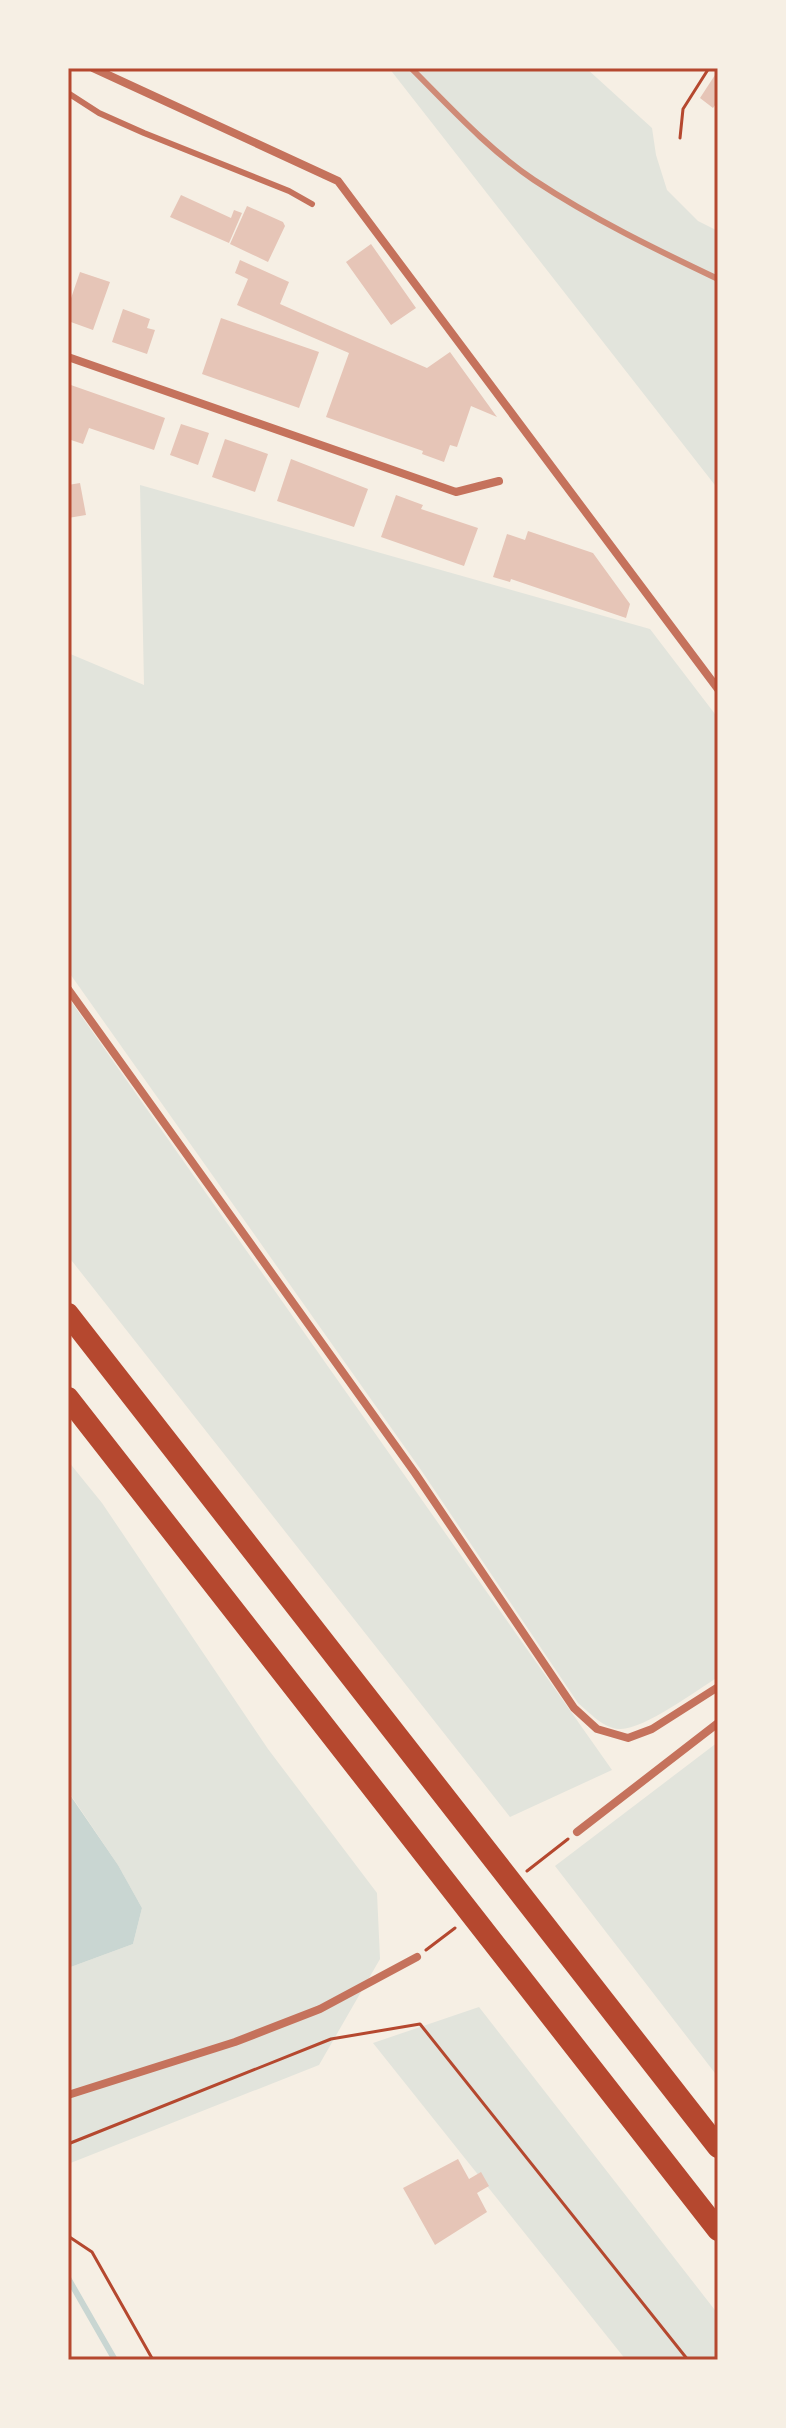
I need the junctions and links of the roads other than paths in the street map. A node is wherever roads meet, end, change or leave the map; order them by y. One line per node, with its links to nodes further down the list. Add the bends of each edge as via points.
1 (93, 68): 6 (street, via 338,181)
2 (68, 93): 3 (lane, via 110,118)
3 (312, 204)
4 (68, 357): 5 (street, via 456,492)
5 (499, 481)
6 (718, 689)
7 (68, 989): 10 (street, via 415,1473 574,1708 597,1729 628,1738 652,1729)
8 (68, 1314): 15 (highway)
9 (68, 1398): 16 (highway)
10 (718, 1687)
11 (718, 1723): 12 (street)
12 (577, 1832)
13 (417, 1957): 14 (street, via 320,2009)
14 (68, 2095)
15 (718, 2147)
16 (718, 2230)

